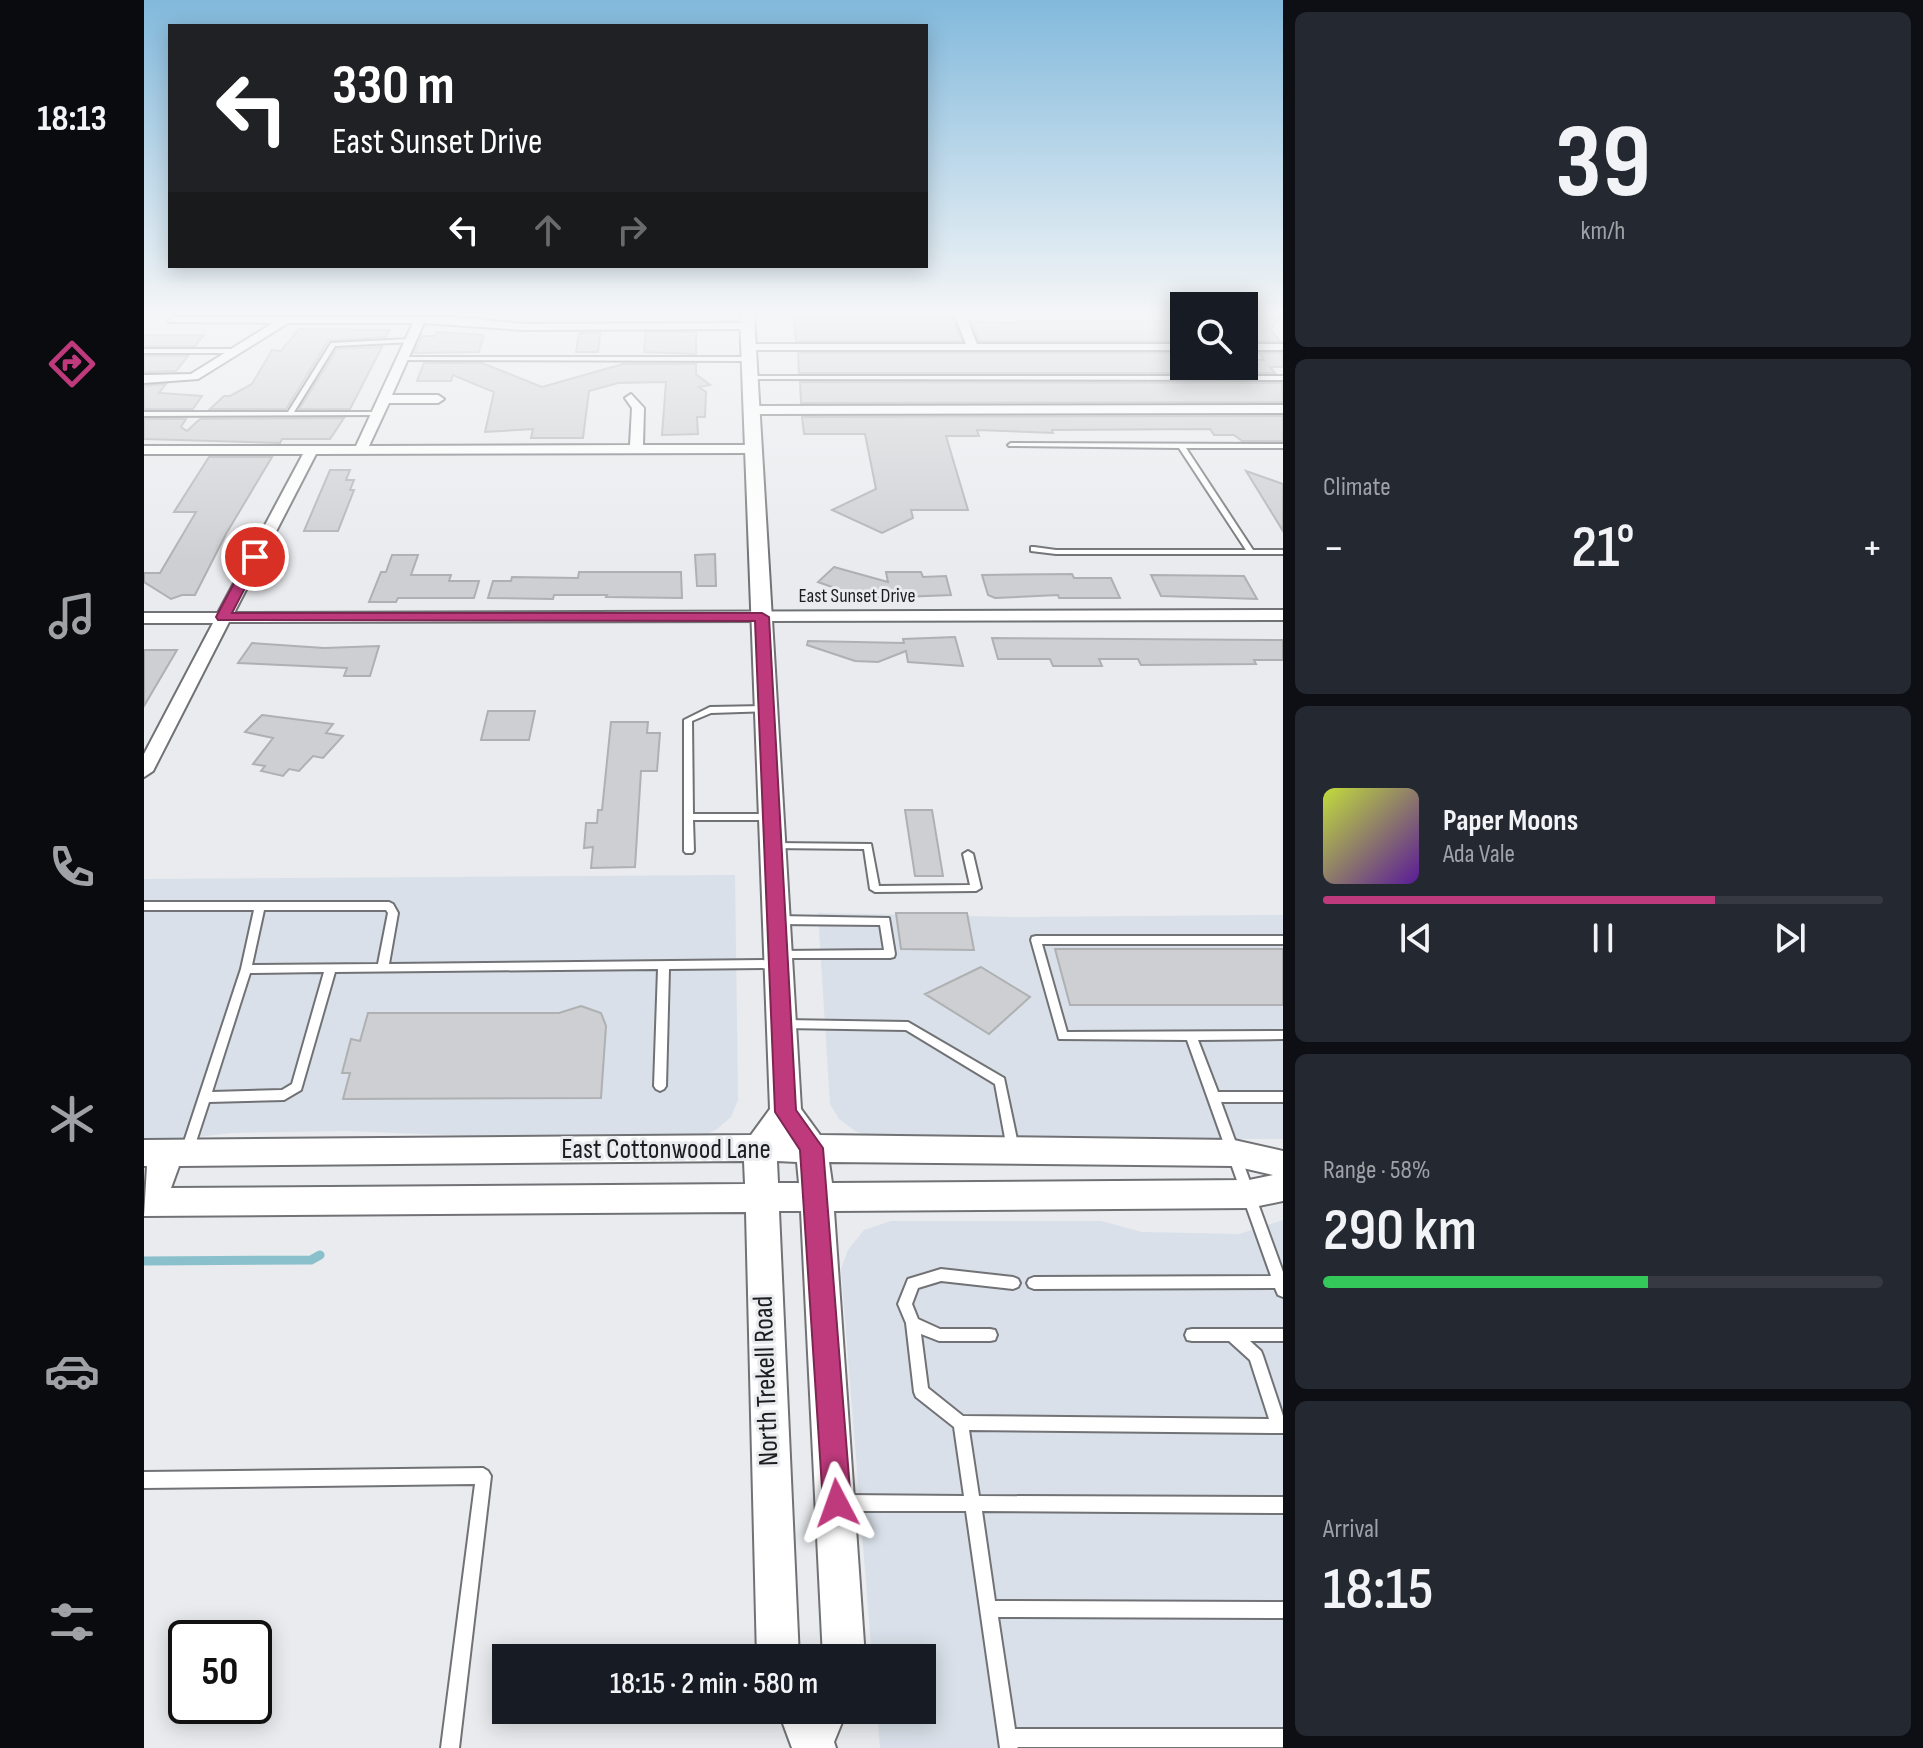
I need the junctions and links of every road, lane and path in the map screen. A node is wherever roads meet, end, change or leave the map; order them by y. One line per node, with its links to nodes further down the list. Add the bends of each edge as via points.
1 (300, 398): 9 (lane)
2 (631, 398): 14 (street, via 638,408)
3 (751, 398): 7 (main road)
4 (384, 399): 5 (street); 10 (street)
5 (438, 399)
6 (1283, 409): 7 (street)
7 (751, 410): 15 (main road)
8 (144, 414): 9 (lane)
9 (290, 414): 10 (lane)
10 (377, 414): 18 (street)
11 (1011, 445): 12 (lane)
12 (1181, 445): 13 (lane); 20 (lane)
13 (1283, 446)
14 (636, 449): 15 (street); 18 (street)
15 (753, 449): 24 (main road)
16 (144, 450): 17 (street)
17 (311, 450): 18 (street); 23 (street)
18 (361, 450)
19 (1034, 549): 20 (lane)
20 (1251, 552): 21 (lane)
21 (1283, 552)
22 (1283, 615): 24 (street, East Sunset Drive)
23 (223, 617): 24 (street, East Sunset Drive); 25 (street, East Sunset Drive); 27 (street)
24 (762, 617): 26 (main road)
25 (144, 618)
26 (766, 709): 28 (lane, via 710,710 688,720); 29 (main road)
27 (144, 771)
28 (688, 817): 29 (lane); 31 (lane)
29 (771, 817): 30 (main road)
30 (772, 846): 32 (lane, via 868,846 875,889 976,888); 35 (main road)
31 (689, 851)
32 (968, 854)
33 (144, 906): 34 (lane)
34 (260, 907): 40 (lane, via 389,906 393,913); 41 (lane)
35 (776, 920): 37 (main road); 37 (lane, via 885,921 890,954)
36 (1283, 940): 43 (lane, via 1036,940 1063,1036)
37 (778, 959): 38 (lane); 42 (main road)
38 (664, 965): 40 (lane); 45 (lane)
39 (331, 968): 40 (lane); 41 (lane); 46 (lane, via 297,1087 284,1095)
40 (383, 968)
41 (246, 969): 46 (lane)
42 (781, 1024): 49 (main road); 52 (lane, via 908,1026 1000,1081)
43 (1191, 1035): 44 (lane); 47 (lane)
44 (1283, 1035)
45 (660, 1086)
46 (204, 1097): 53 (lane)
47 (1214, 1097): 48 (lane); 54 (lane)
48 (1283, 1097)
49 (786, 1112): 50 (main road); 51 (main road)
50 (760, 1148): 51 (main road, East Cottonwood Lane); 53 (main road, East Cottonwood Lane); 59 (main road, North Trekell Road)
51 (811, 1148): 52 (main road, East Cottonwood Lane); 58 (main road)
52 (1014, 1151): 54 (main road, East Cottonwood Lane)
53 (166, 1153): 60 (main road)
54 (1234, 1153): 55 (main road, East Cottonwood Lane); 57 (lane)
55 (1283, 1164)
56 (1283, 1187): 57 (main road, East Cottonwood Lane)
57 (1249, 1194): 58 (main road, East Cottonwood Lane); 63 (lane)
58 (817, 1197): 59 (main road, East Cottonwood Lane); 72 (main road)
59 (760, 1198): 60 (main road, East Cottonwood Lane); 77 (main road, North Trekell Road)
60 (146, 1202)
61 (1013, 1283): 64 (lane, via 941,1275 913,1283 905,1304)
62 (1034, 1283): 63 (lane)
63 (1282, 1285)
64 (913, 1323): 65 (lane, via 939,1335); 69 (lane, via 921,1392)
65 (990, 1335)
66 (1192, 1335): 67 (lane)
67 (1232, 1335): 68 (lane); 70 (lane, via 1256,1356)
68 (1283, 1335)
69 (961, 1423): 70 (lane); 73 (lane)
70 (1281, 1426)
71 (144, 1480): 81 (lane, via 483,1476)
72 (837, 1503): 73 (lane); 78 (main road)
73 (973, 1503): 74 (lane); 75 (lane)
74 (1283, 1505)
75 (989, 1609): 76 (lane); 80 (lane)
76 (1283, 1610)
77 (777, 1644)
78 (843, 1644)
79 (1283, 1738): 80 (lane)
80 (1008, 1743)
81 (450, 1748)

